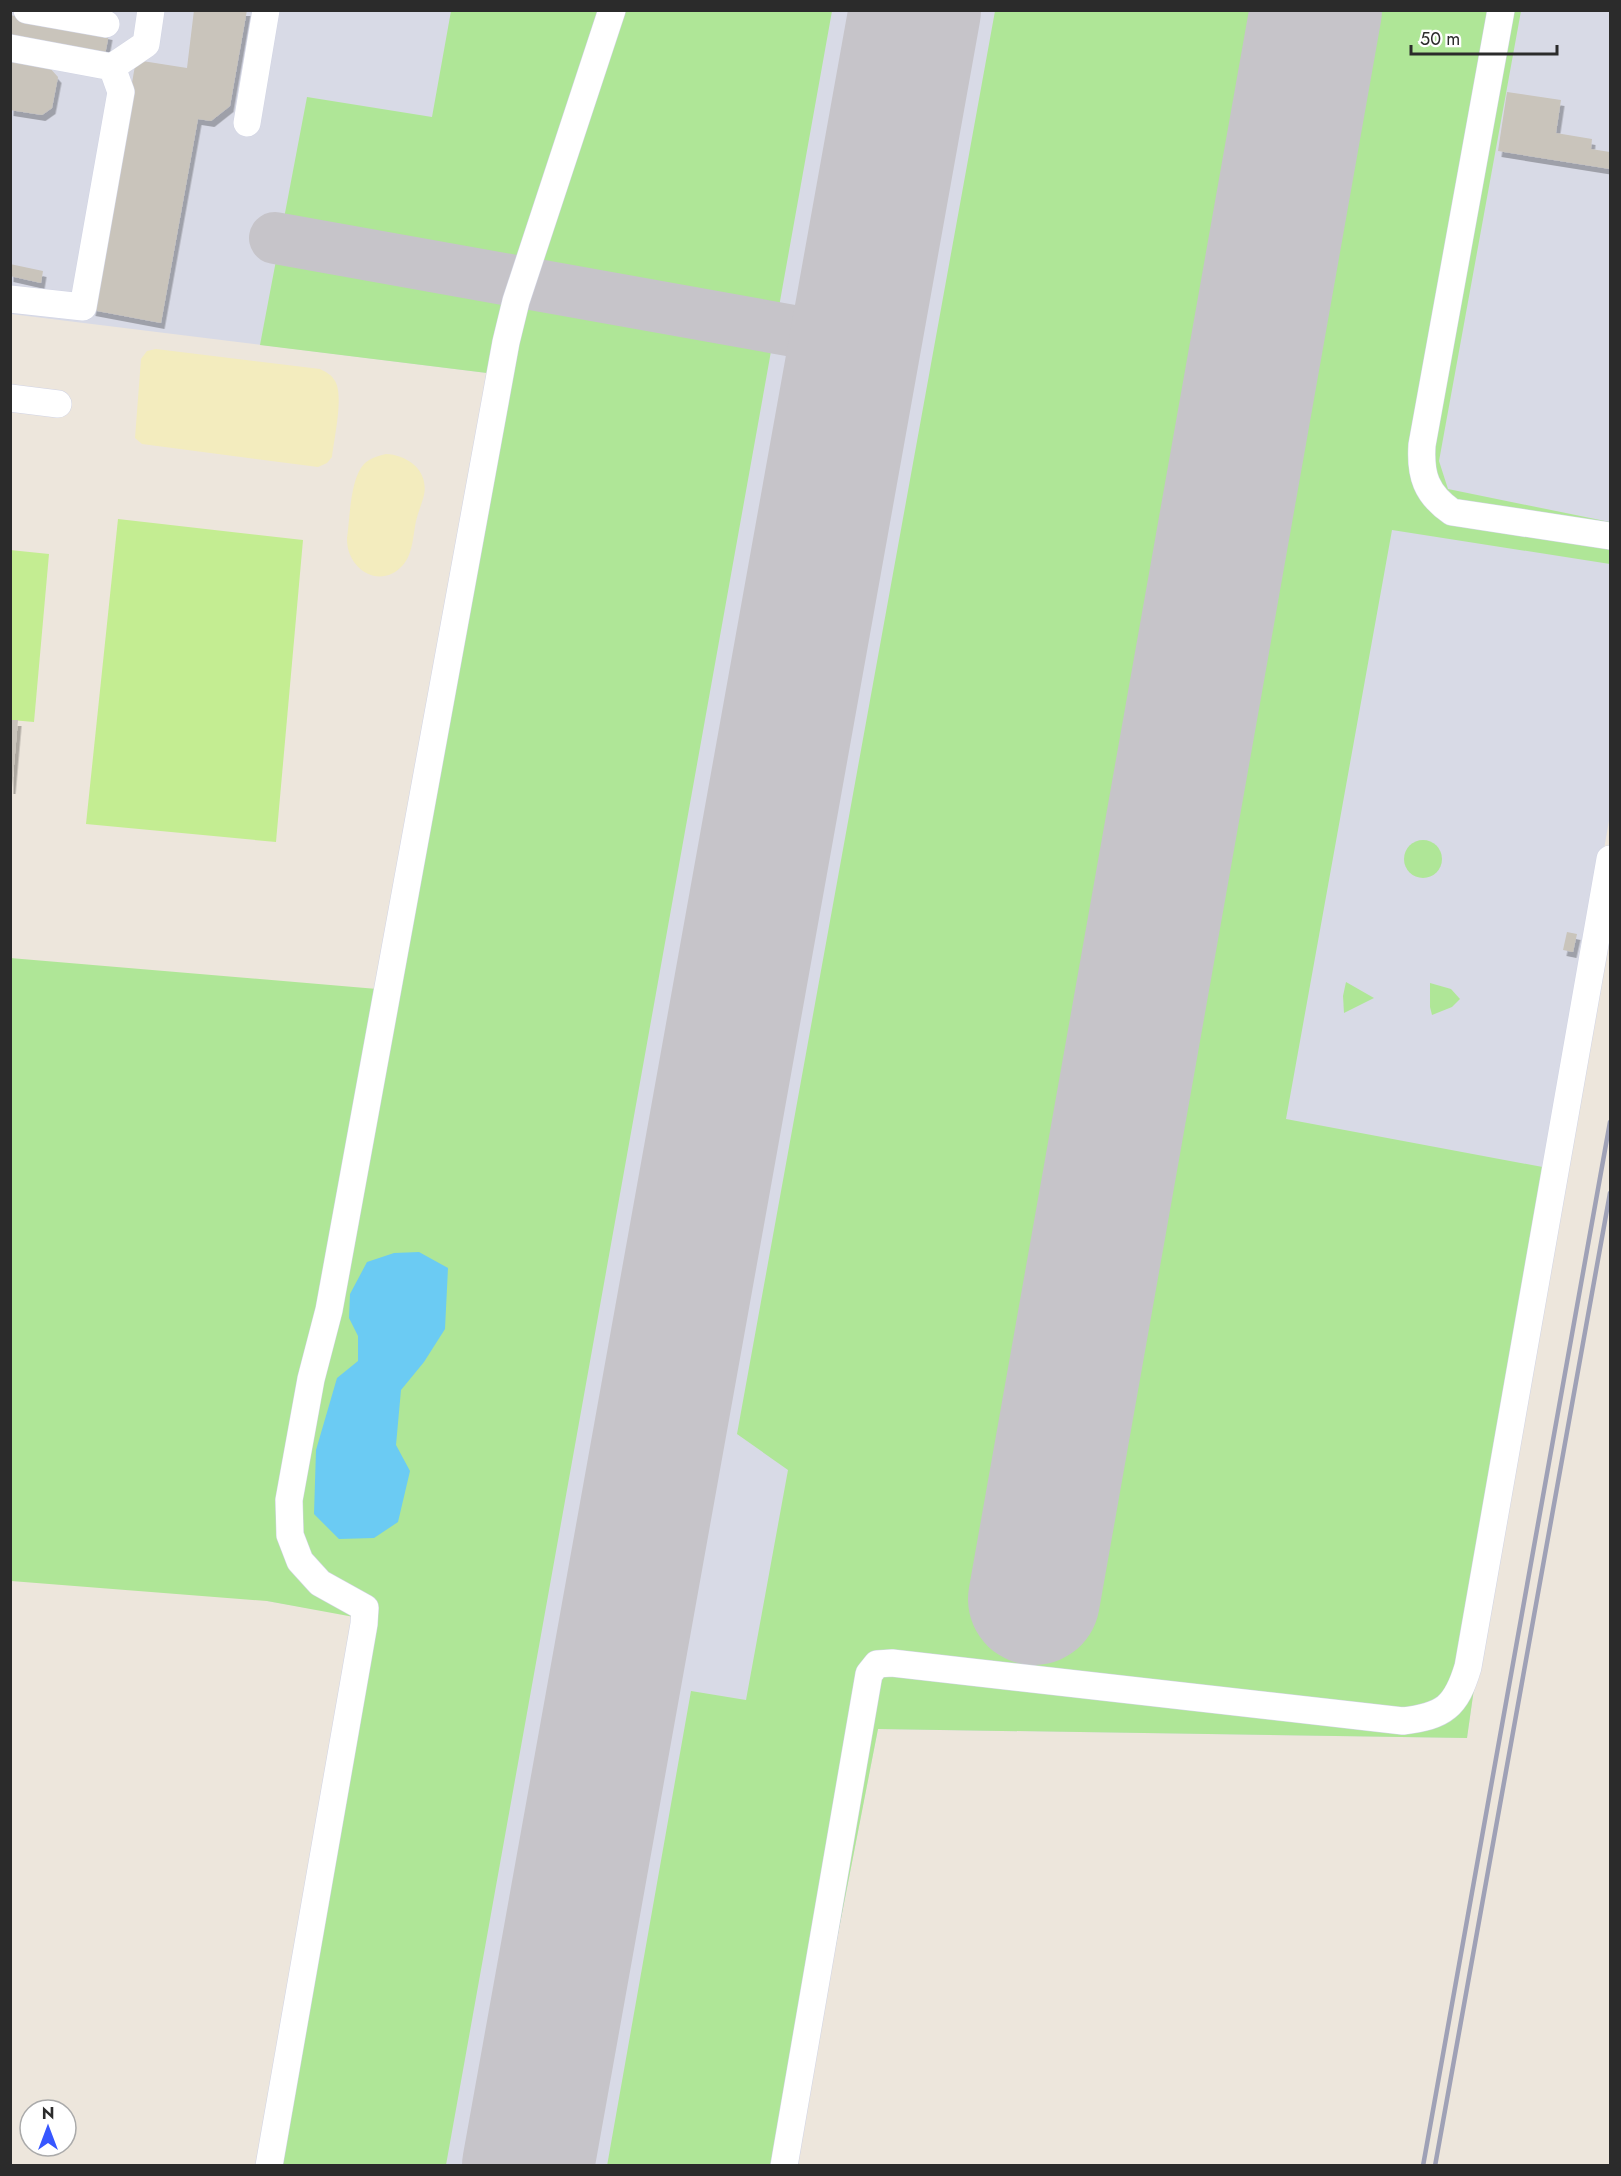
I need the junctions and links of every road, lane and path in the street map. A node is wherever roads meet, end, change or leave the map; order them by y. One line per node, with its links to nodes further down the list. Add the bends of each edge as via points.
1 (27, 10): 6 (lane)
2 (151, 10): 8 (lane, via 146,44)
3 (266, 10): 9 (lane)
4 (612, 10): 15 (lane, via 506,342 332,1298 311,1379 289,1500 290,1535 300,1561 320,1583 365,1608)
5 (1501, 10): 13 (lane, via 1421,464 1436,501 1452,512)
6 (106, 24)
7 (10, 48): 8 (lane)
8 (112, 67): 10 (lane, via 121,92 82,307)
9 (247, 123)
10 (10, 299)
11 (10, 398): 12 (lane)
12 (58, 404)
13 (1611, 536)
14 (1611, 859): 16 (lane, via 1461,1689 1447,1708 1428,1718 1403,1721 877,1664 869,1674)
15 (269, 2166)
16 (784, 2166)

